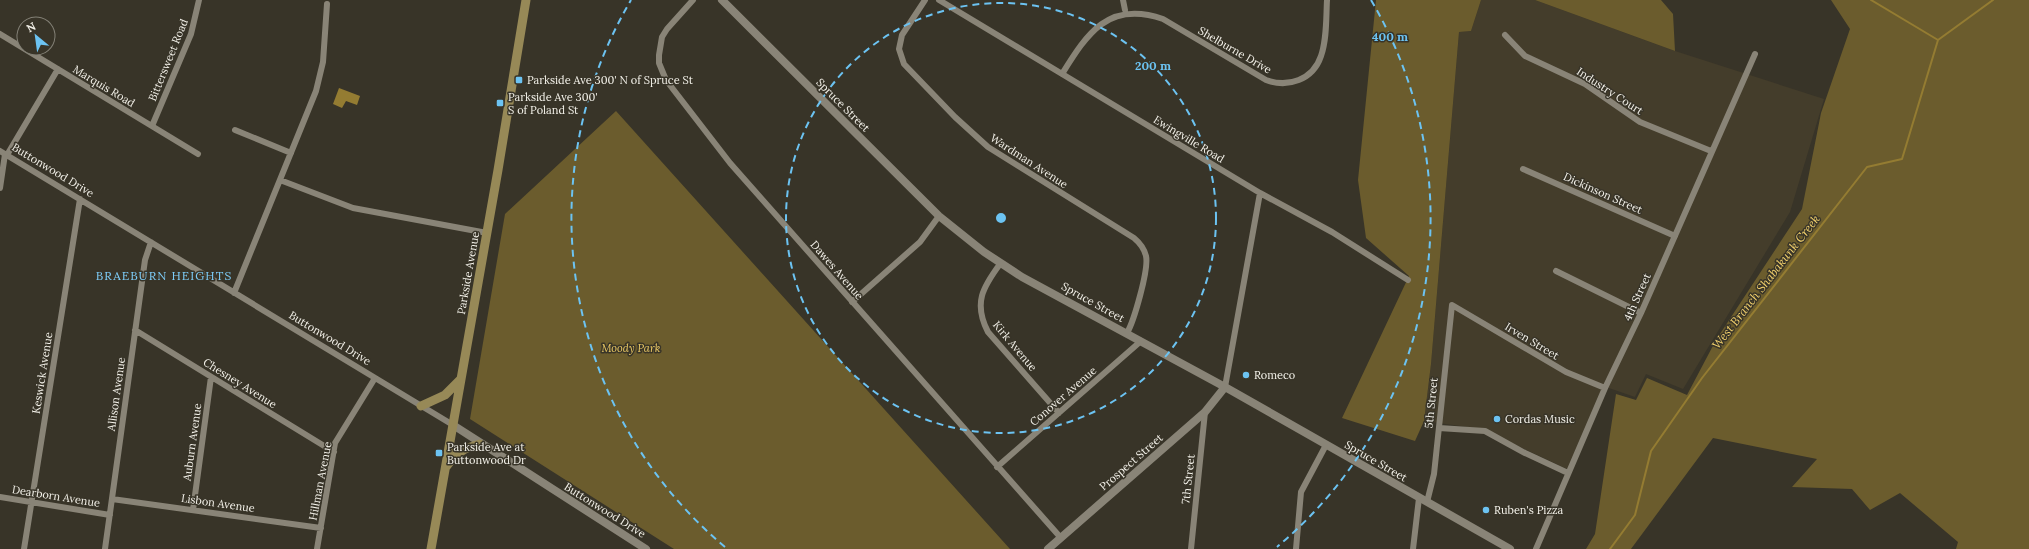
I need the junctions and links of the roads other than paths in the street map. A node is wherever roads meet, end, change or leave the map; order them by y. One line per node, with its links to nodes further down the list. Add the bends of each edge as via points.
1 (199, 0): 16 (street, Bittersweet Road, via 191,34)
2 (526, 0): 28 (main road, Parkside Avenue)
3 (693, 0): 35 (street, Dawes Avenue, via 662,37 658,55 662,72 730,163)
4 (722, 0): 27 (street, Spruce Street)
5 (925, 0): 39 (street, Wardman Avenue, via 902,35 899,49 904,64 988,147 1140,243 1146,263 1133,323)
6 (939, 0): 15 (street, Ewingville Road)
7 (1123, 0): 10 (street)
8 (1327, 0): 10 (street, Shelburne Drive, via 1323,48 1318,64 1306,76 1282,84 1266,80 1154,14 1140,10)
9 (327, 4): 20 (street, via 320,77)
10 (1125, 10): 15 (street, Shelburne Drive, via 1110,15 1095,25)
11 (0, 34): 14 (street, Marquis Road)
12 (1505, 35): 18 (street, Industry Court, via 1525,56 1585,84 1640,122)
13 (1755, 54): 18 (street, 4th Street)
14 (58, 70): 16 (street, Marquis Road); 19 (street)
15 (1062, 74): 25 (street, Ewingville Road)
16 (152, 126): 21 (street, Marquis Road)
17 (235, 130): 20 (street)
18 (1711, 151): 29 (street, 4th Street)
19 (4, 153): 24 (street); 26 (street, Buttonwood Drive)
20 (291, 153): 23 (street)
21 (198, 154)
22 (1523, 169): 29 (street, Dickinson Street)
23 (280, 180): 28 (street, via 353,208); 34 (street)
24 (0, 188)
25 (1260, 193): 33 (street, via 1332,232); 44 (street)
26 (80, 199): 30 (street, Buttonwood Drive); 60 (street, Keswick Avenue)
27 (939, 216): 31 (street, Spruce Street); 35 (street, via 920,242)
28 (487, 233): 43 (main road, Parkside Avenue)
29 (1675, 236): 37 (street, 4th Street)
30 (151, 242): 34 (street, Buttonwood Drive); 38 (street, Allison Avenue, via 145,260)
31 (1000, 264): 39 (street, Spruce Street); 48 (street, Kirk Avenue, via 989,279 981,297 984,324 988,332)
32 (1556, 271): 37 (street)
33 (1408, 280)
34 (234, 293): 42 (street, Buttonwood Drive)
35 (852, 302): 54 (street, Dawes Avenue)
36 (1452, 305): 45 (street, Irven Street, via 1566,372); 50 (street, 5th Street)
37 (1641, 313): 45 (street, 4th Street)
38 (135, 330): 41 (street, Chesney Avenue); 59 (street, Allison Avenue)
39 (1127, 333): 40 (street, Spruce Street)
40 (1141, 341): 44 (street, Spruce Street); 48 (street, Conover Avenue)
41 (211, 377): 53 (street, Chesney Avenue); 62 (street, Auburn Avenue)
42 (374, 378): 46 (street, Buttonwood Drive); 53 (street, Hillman Avenue, via 335,443)
43 (461, 379): 46 (main road, via 445,395); 49 (main road, Parkside Avenue)
44 (1225, 387): 47 (street, Prospect Street); 52 (street, Spruce Street)
45 (1605, 388): 56 (street, 4th Street)
46 (421, 406): 49 (street, Buttonwood Drive)
47 (1205, 412): 65 (street, Prospect Street); 72 (street, 7th Street)
48 (1059, 413): 54 (street, Conover Avenue)
49 (452, 425): 51 (street, Buttonwood Drive); 55 (main road, Parkside Avenue)
50 (1439, 428): 56 (street, via 1485,431); 61 (street, 5th Street, via 1434,474)
51 (480, 444): 55 (main road, via 463,449); 70 (street, Buttonwood Drive)
52 (1326, 445): 58 (street, Spruce Street); 73 (street, via 1301,492)
53 (334, 452): 64 (street, Hillman Avenue)
54 (997, 467): 65 (street, Dawes Avenue)
55 (445, 468): 69 (main road, Parkside Avenue)
56 (1568, 473): 76 (street, 4th Street)
57 (0, 497): 60 (street, Dearborn Avenue)
58 (1419, 498): 61 (street, Spruce Street); 74 (street)
59 (112, 499): 62 (street, Lisbon Avenue); 63 (street, Allison Avenue)
60 (31, 502): 63 (street, Dearborn Avenue); 66 (street, Keswick Avenue)
61 (1427, 502): 75 (street, Spruce Street)
62 (193, 510): 64 (street, Lisbon Avenue)
63 (110, 515): 67 (street, Allison Avenue)
64 (321, 528): 68 (street, Hillman Avenue)
65 (1061, 538): 71 (street, Prospect Street)
66 (24, 549)
67 (105, 549)
68 (317, 549)
69 (431, 549)
70 (646, 549)
71 (1050, 549)
72 (1191, 549)
73 (1296, 549)
74 (1413, 549)
75 (1510, 549)
76 (1536, 549)

